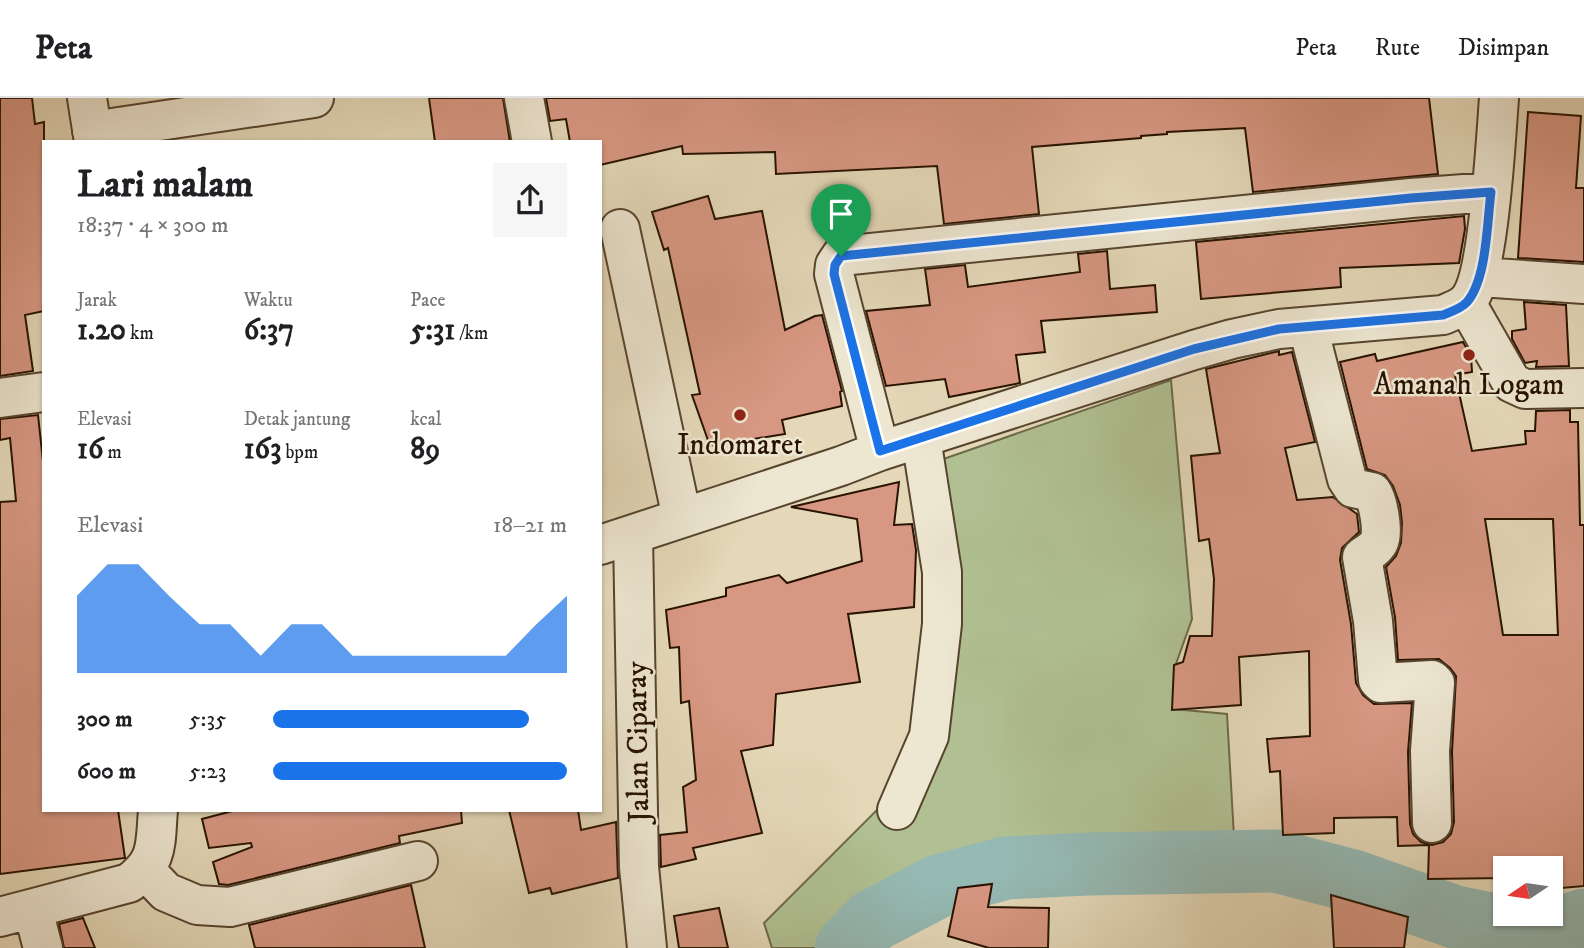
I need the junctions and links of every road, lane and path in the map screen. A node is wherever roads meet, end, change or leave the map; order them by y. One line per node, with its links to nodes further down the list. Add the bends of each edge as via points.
1 (314, 98): 4 (street)
2 (524, 98): 5 (street)
3 (1499, 98): 6 (street)
4 (91, 124)
5 (532, 140)
6 (1491, 192): 9 (street); 15 (street, via 841,256 834,274)
7 (620, 229): 16 (street)
8 (1584, 284): 9 (street)
9 (1473, 290): 10 (street, via 1443,315); 11 (street, via 1512,383 1525,389)
10 (1308, 327): 14 (street, via 1279,329 1194,349); 20 (street, via 1347,479 1353,488 1372,492 1377,499 1379,544 1362,557 1378,680 1435,683 1430,751)
11 (1584, 387)
12 (42, 392): 13 (street)
13 (0, 398)
14 (922, 438): 15 (street); 18 (street, via 942,572 942,624 929,736)
15 (880, 451): 16 (street)
16 (682, 519): 17 (street)
17 (617, 540): 25 (street, Jalan Ciparay)
18 (897, 810)
19 (158, 812): 22 (street, via 153,857)
20 (1432, 823)
21 (418, 861): 22 (street, via 230,907 197,905 166,892)
22 (146, 870): 23 (street, via 129,883)
23 (16, 914): 24 (street)
24 (43, 948)
25 (648, 948)

